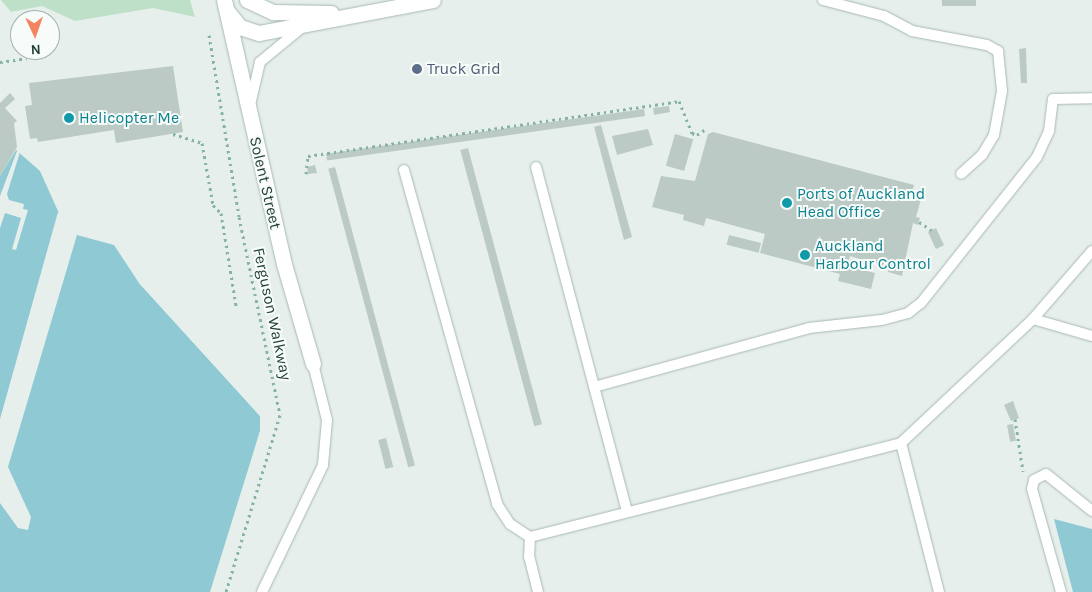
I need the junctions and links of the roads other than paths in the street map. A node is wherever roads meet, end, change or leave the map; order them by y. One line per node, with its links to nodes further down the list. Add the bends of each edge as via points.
1 (247, 0): 5 (street, via 254,6 291,14)
2 (433, 0): 5 (street)
3 (823, 0): 11 (lane, via 884,16 912,31 988,45 998,51 1002,60 1002,91 994,135 982,155)
4 (224, 4): 6 (street, via 248,31 259,33); 8 (street, Solent Street)
5 (360, 12): 6 (street)
6 (305, 26): 8 (lane, via 287,36 260,62 252,89)
7 (1092, 98): 16 (lane, via 1053,99 1050,130 1038,157 921,303 908,313 882,320 809,328)
8 (252, 120): 15 (street, Solent Street, via 284,264)
9 (536, 167): 16 (lane)
10 (404, 170): 20 (lane, via 497,504 510,524)
11 (961, 174)
12 (1092, 252): 13 (lane)
13 (1033, 319): 14 (lane); 17 (lane)
14 (1092, 336)
15 (313, 364): 21 (lane, via 327,420 323,465)
16 (594, 387): 18 (lane)
17 (901, 443): 18 (lane); 23 (lane)
18 (627, 511): 20 (lane)
19 (1092, 512): 24 (lane, via 1046,474 1034,480 1032,489)
20 (530, 537): 22 (lane, via 529,556)
21 (262, 592)
22 (538, 592)
23 (939, 592)
24 (1061, 592)

